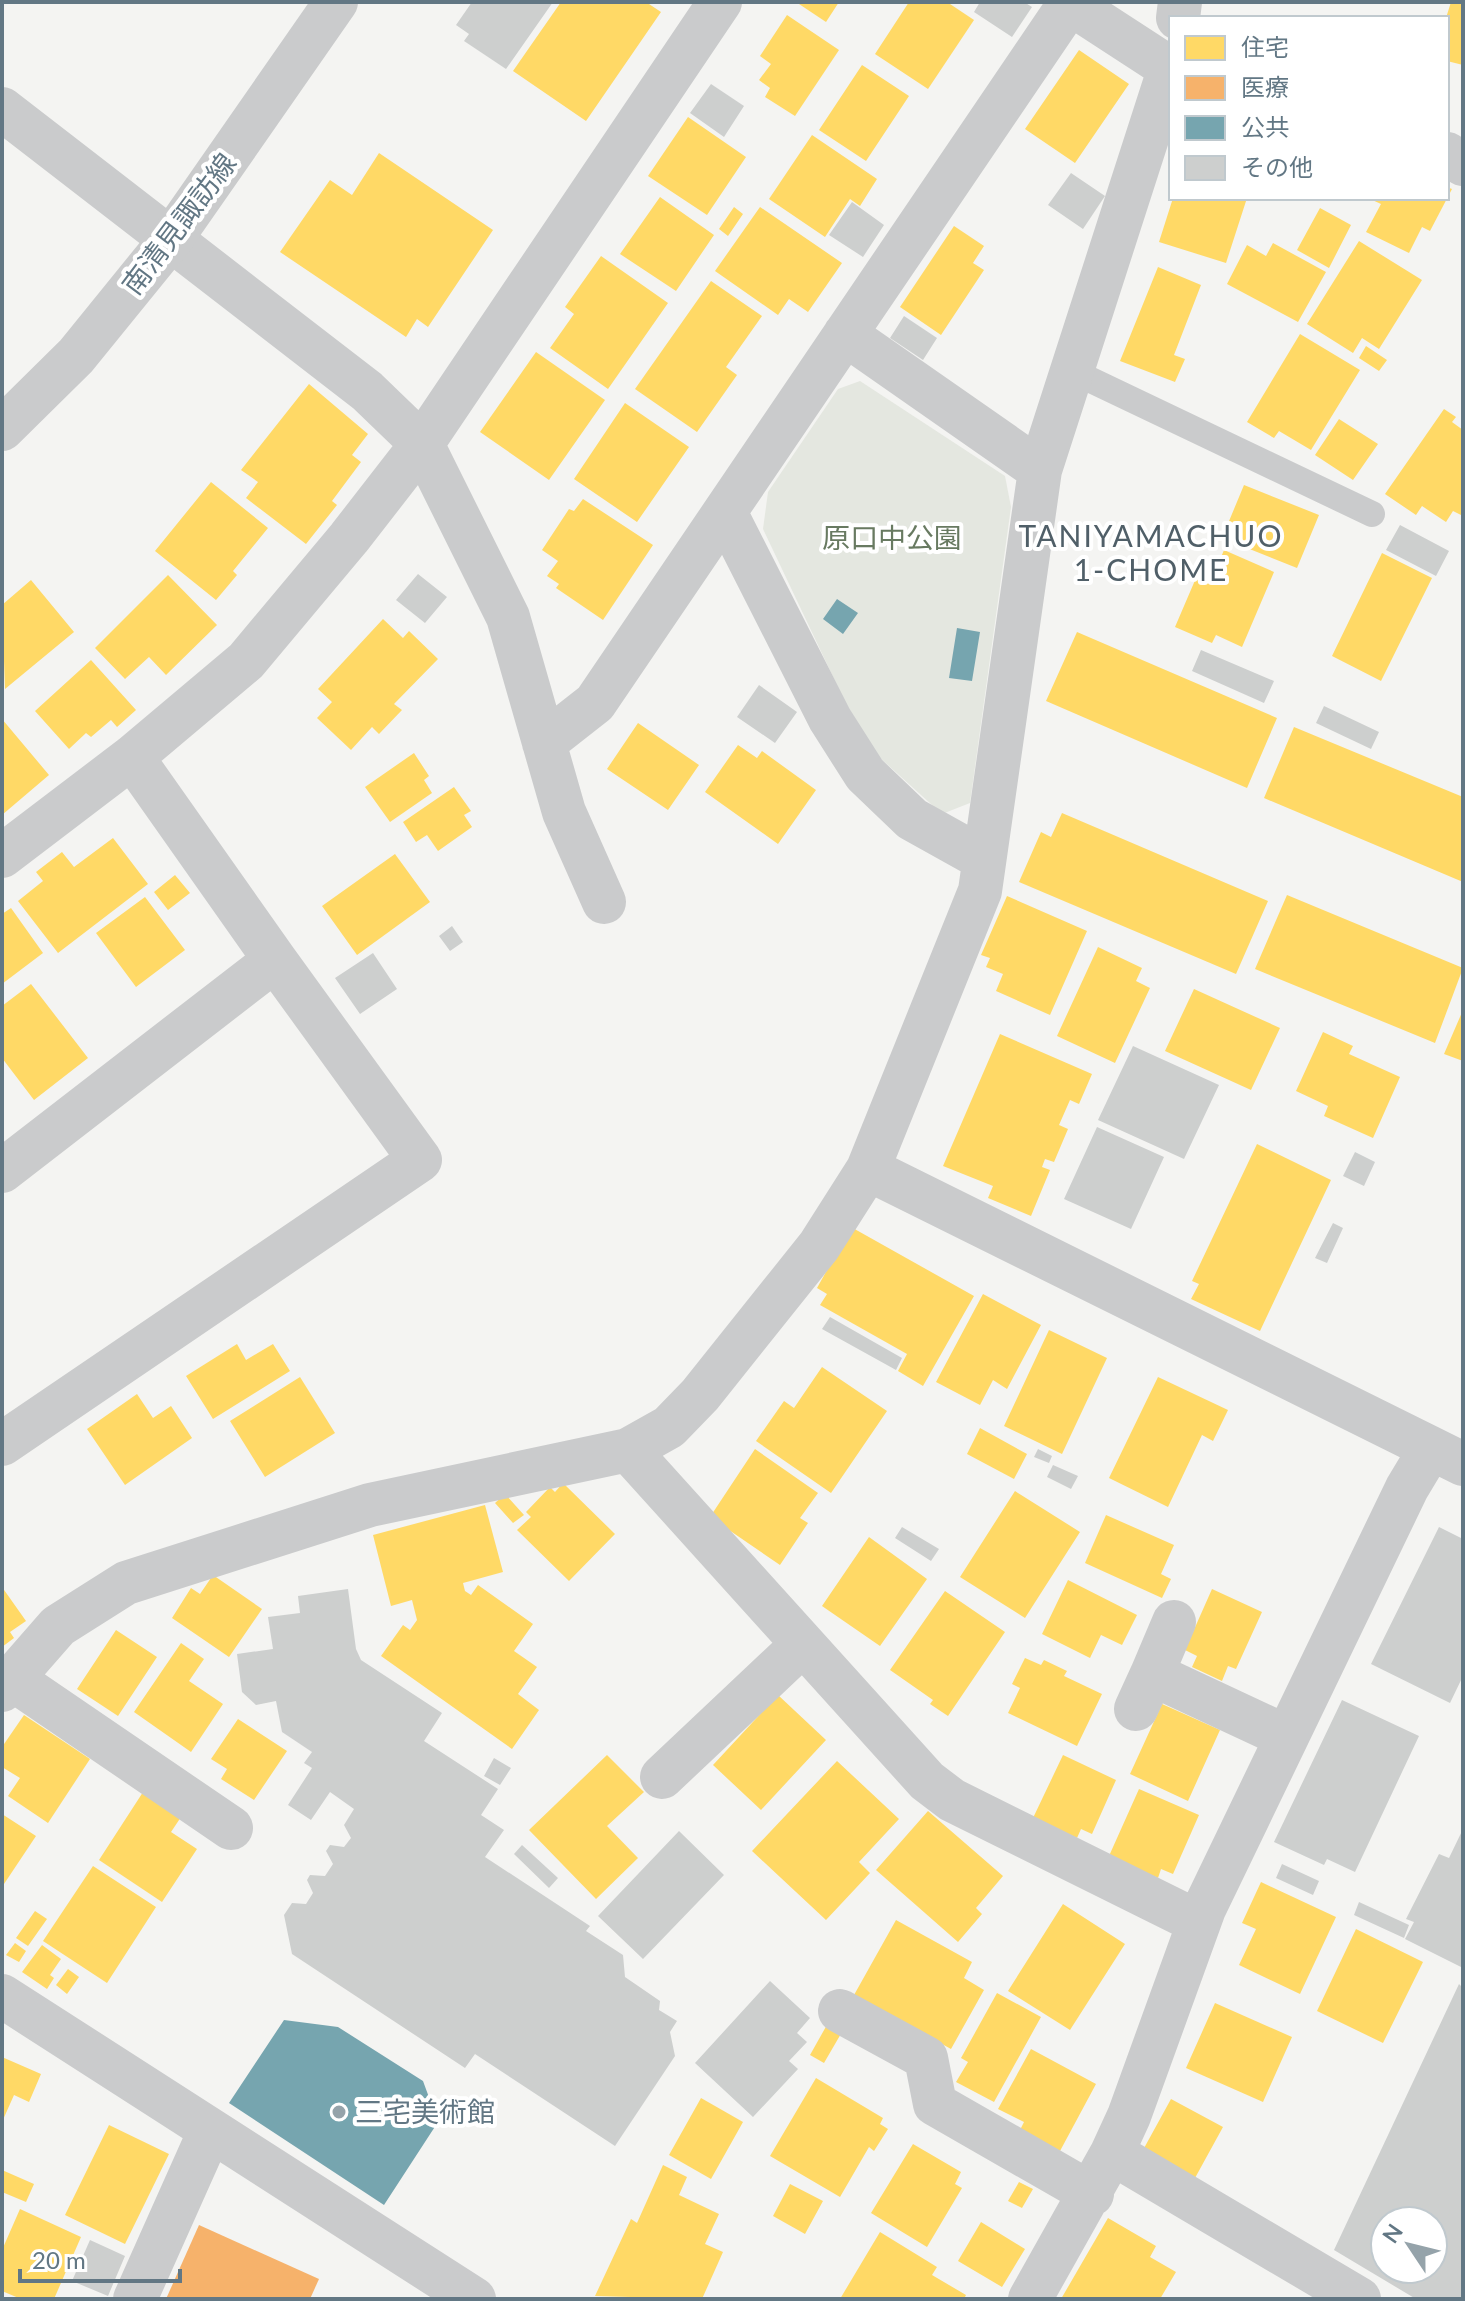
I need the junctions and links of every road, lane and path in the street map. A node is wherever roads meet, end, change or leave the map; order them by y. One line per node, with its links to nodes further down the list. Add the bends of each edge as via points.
1 (336, 2): 7 (street, 南清見諏訪線)
2 (720, 2): 11 (street)
3 (1069, 3): 4 (street); 8 (street)
4 (1169, 66)
5 (1169, 73): 9 (street)
6 (2, 109): 7 (street)
7 (171, 239): 10 (street, 南清見諏訪線, via 76,356); 11 (street, via 367,391)
8 (845, 334): 12 (street); 13 (street)
9 (1072, 371): 12 (street); 14 (lane)
10 (2, 429)
11 (422, 444): 15 (street, via 508,617); 16 (street, via 246,661)
12 (1040, 470): 18 (street)
13 (725, 512): 15 (street, via 595,703); 18 (street, via 830,719 865,774 912,819)
14 (1372, 514)
15 (544, 743): 19 (street, via 564,812)
16 (132, 757): 17 (street); 20 (street)
17 (2, 856)
18 (982, 858): 21 (street, via 980,891)
19 (604, 902)
20 (275, 960): 22 (street); 23 (street, via 420,1160)
21 (868, 1169): 24 (street, via 785,1292 700,1395 669,1427); 25 (street)
22 (2, 1171)
23 (2, 1444)
24 (628, 1450): 27 (street); 28 (street, via 370,1505 126,1583 58,1626)
25 (1447, 1456): 29 (street, via 1407,1488)
26 (1174, 1622): 29 (street, via 1144,1691)
27 (803, 1644): 30 (street); 32 (street, via 927,1781 952,1800)
28 (6, 1684): 31 (street)
29 (1287, 1737): 32 (street)
30 (662, 1777)
31 (231, 1828)
32 (1198, 1922): 36 (street)
33 (2, 1996): 35 (street)
34 (840, 2011): 37 (street, via 926,2058 935,2104)
35 (210, 2131): 38 (street); 39 (street)
36 (1112, 2153): 37 (street); 41 (street)
37 (1092, 2194): 40 (street)
38 (135, 2299)
39 (474, 2299)
40 (1030, 2299)
41 (1359, 2299)

